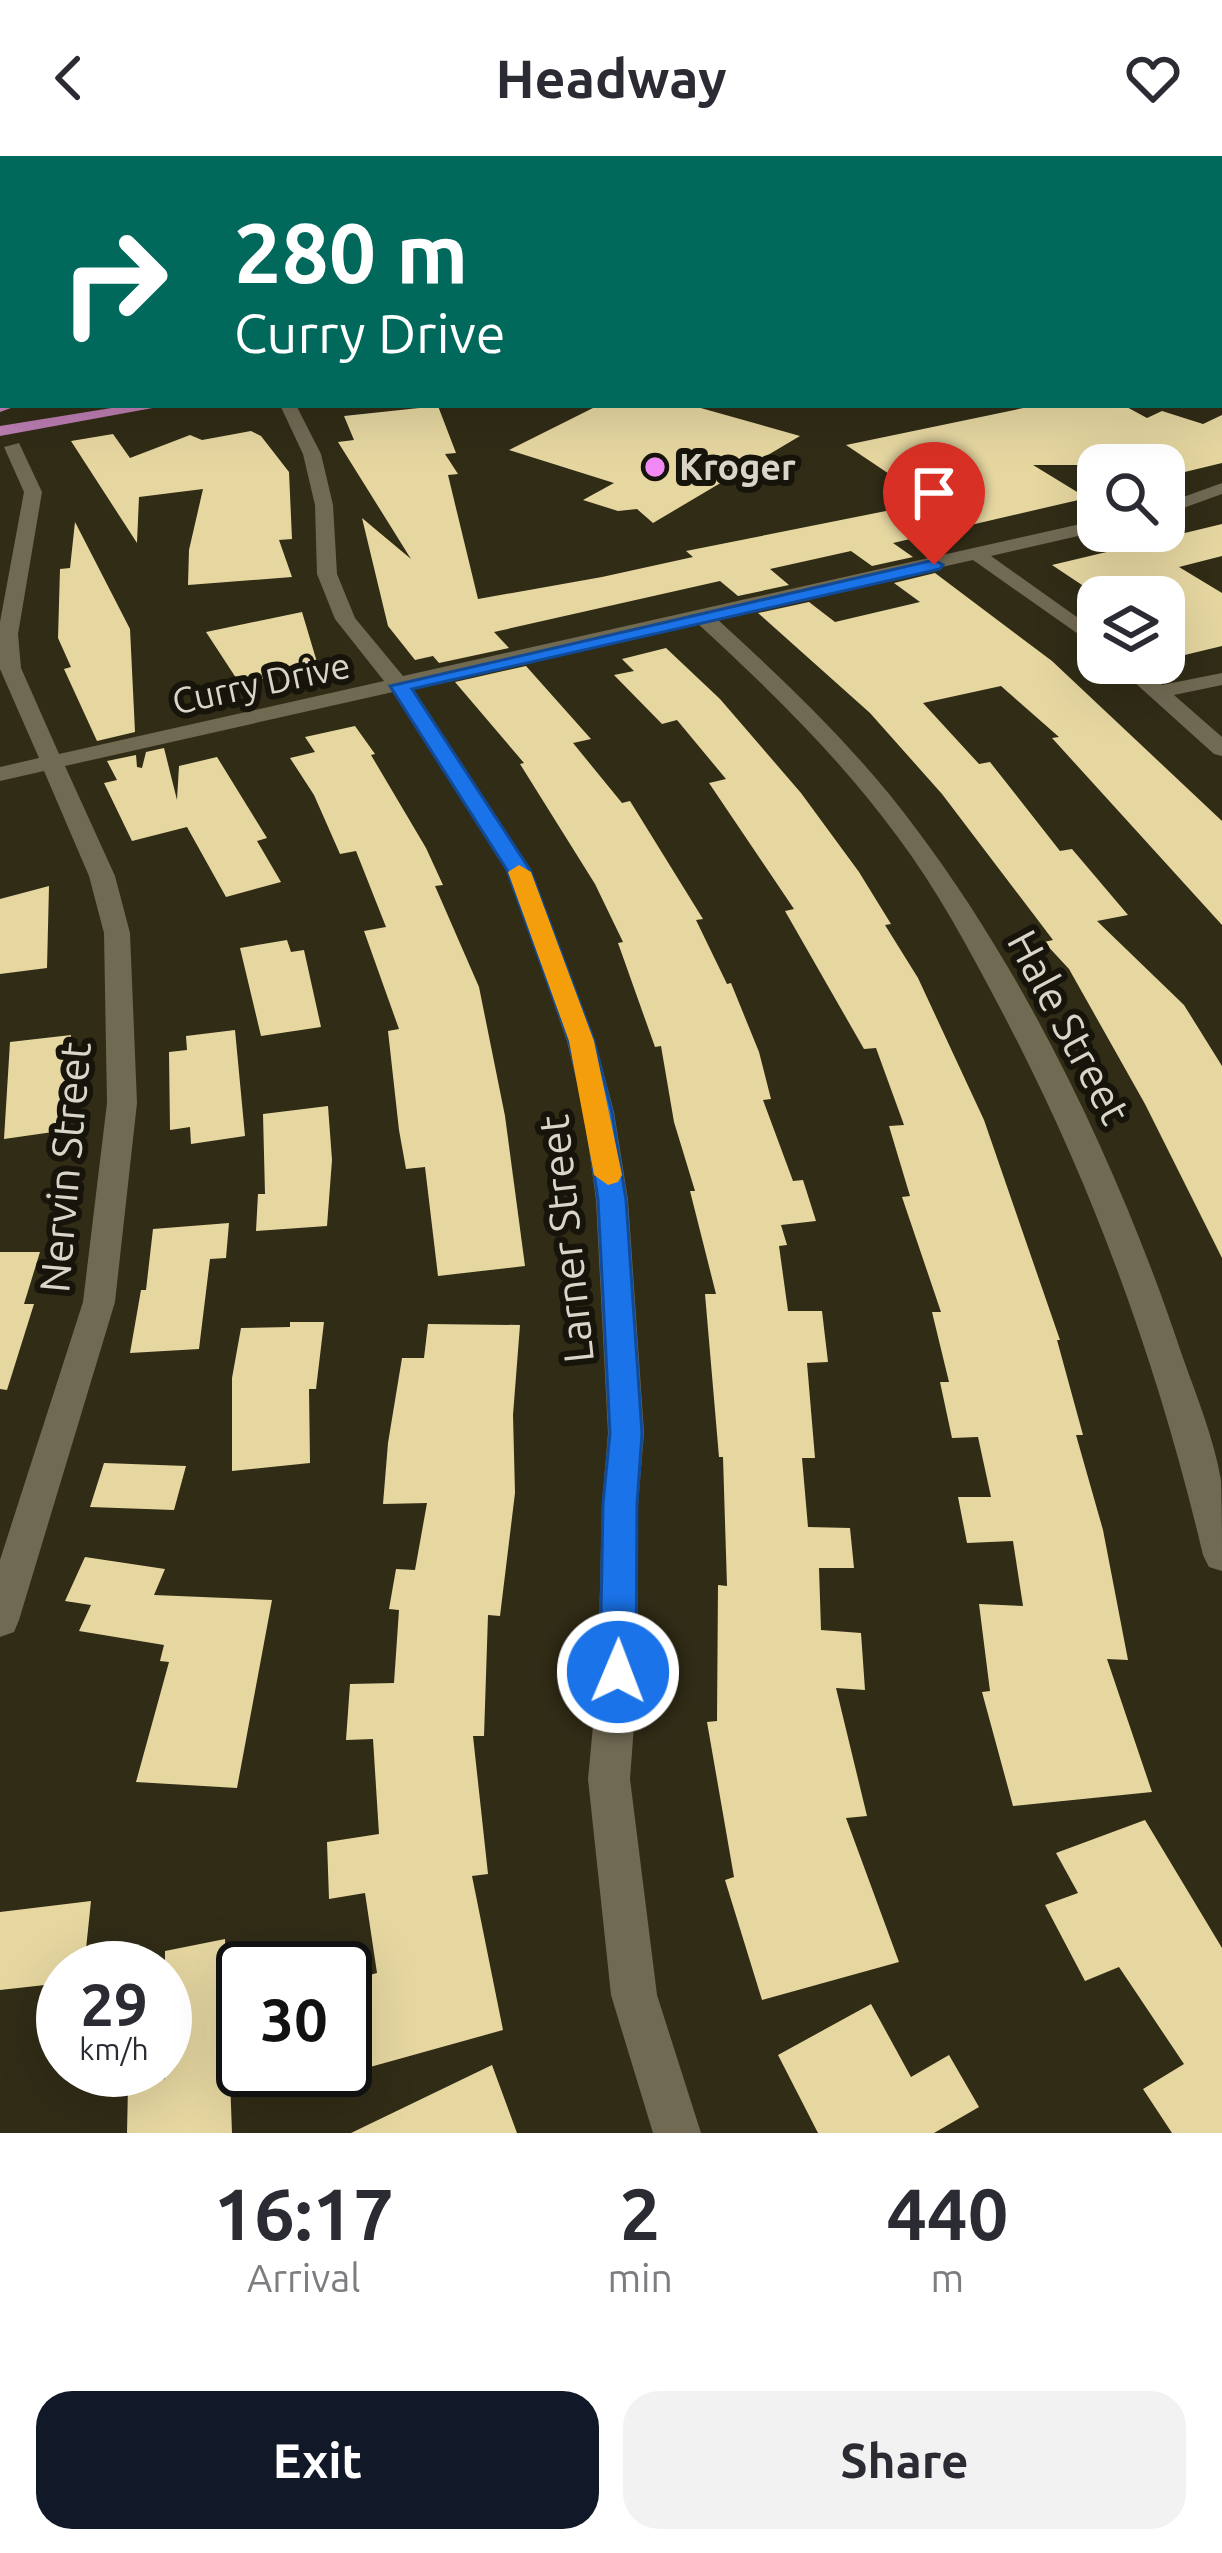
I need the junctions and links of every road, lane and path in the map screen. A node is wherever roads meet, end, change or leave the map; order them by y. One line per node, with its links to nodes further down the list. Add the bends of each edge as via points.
1 (147, 408): 3 (main road)
2 (289, 408): 12 (street, Larner Street, via 324,505 327,574 345,619)
3 (7, 439): 15 (street, Nervin Street, via 33,492 8,634 10,668)
4 (1222, 488): 5 (street)
5 (1185, 502)
6 (1077, 531): 7 (street, Curry Drive)
7 (979, 555): 8 (street, Curry Drive); 9 (street)
8 (704, 618): 12 (street, Curry Drive); 17 (street, Hale Street, via 787,694 894,815 1040,1054 1136,1268)
9 (1077, 627)
10 (1222, 679): 13 (street)
11 (1149, 684): 13 (street)
12 (400, 686): 15 (street, Curry Drive); 19 (street, Larner Street, via 518,870 599,1112 626,1433 609,1779 634,1995)
13 (1158, 692): 14 (street)
14 (1222, 749)
15 (54, 762): 16 (street, Curry Drive); 18 (street, Nervin Street, via 117,933 122,1103 99,1302)
16 (0, 774)
17 (1222, 1555)
18 (0, 1620)
19 (677, 2133)

